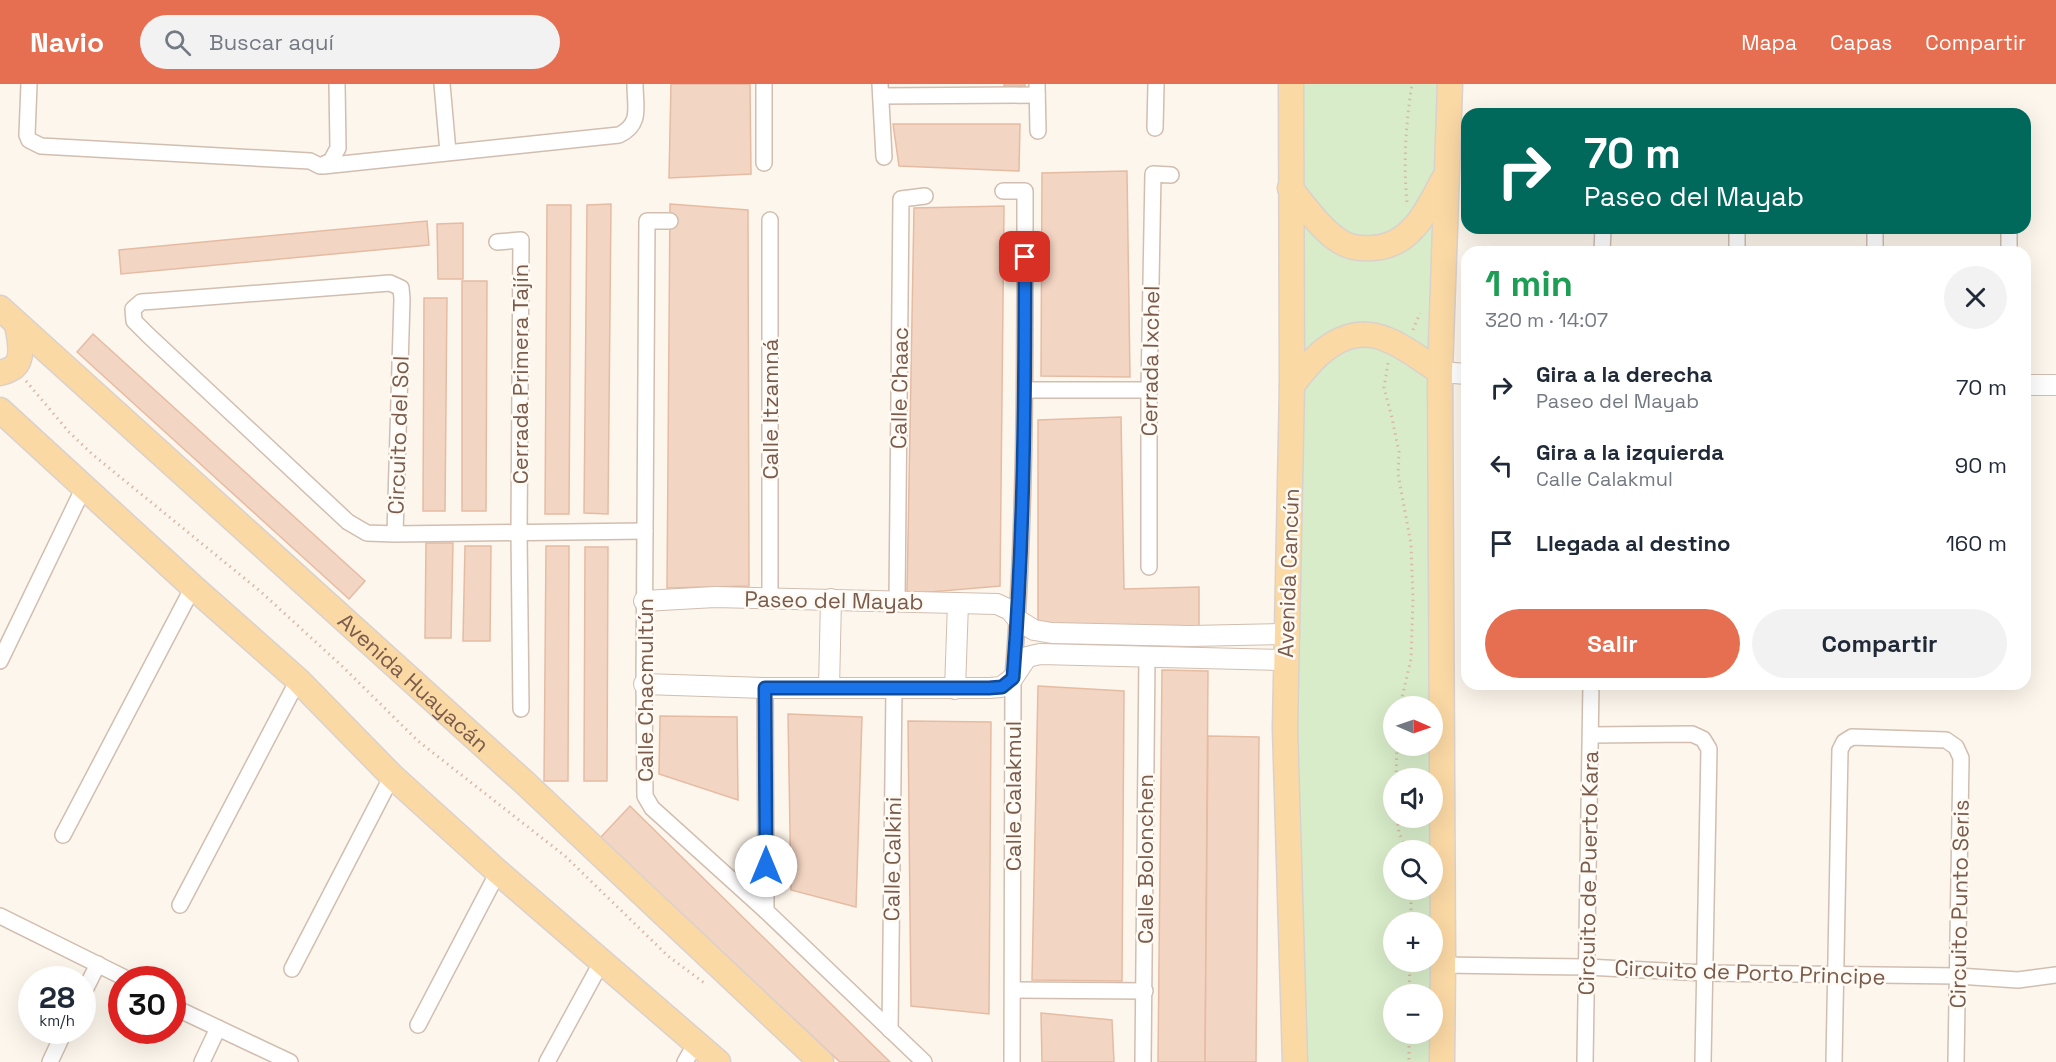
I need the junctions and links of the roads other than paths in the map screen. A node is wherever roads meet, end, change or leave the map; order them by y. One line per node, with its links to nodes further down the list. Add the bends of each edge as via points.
1 (29, 84): 16 (street, via 27,135 41,146)
2 (337, 84): 16 (street, via 339,148)
3 (442, 84): 13 (street)
4 (635, 84): 13 (street, via 635,123 619,135)
5 (764, 84): 15 (street)
6 (1156, 84): 11 (street)
7 (1291, 84): 19 (main road, Avenida Cancún)
8 (1450, 84): 17 (main road)
9 (1037, 89): 10 (street); 12 (street)
10 (881, 90): 14 (street)
11 (1155, 128)
12 (1038, 131)
13 (448, 152): 16 (street)
14 (884, 157)
15 (764, 163)
16 (326, 164)
17 (1446, 174): 19 (main road, via 1421,220 1401,239 1383,248 1351,246 1335,238); 27 (main road)
18 (1171, 175): 33 (street, Cerrada Ixchel, via 1153,174)
19 (1290, 188): 31 (main road, Avenida Cancún)
20 (1004, 191): 32 (street, Calle Calakmul, via 1024,191)
21 (925, 196): 43 (street, Calle Chaac, via 901,199)
22 (770, 220): 41 (street, Calle Itzamná)
23 (670, 221): 36 (street, Calle Chacmultún, via 647,221)
24 (496, 242): 37 (street, Cerrada Primera Tajín, via 521,240)
25 (9, 316): 26 (main road, via 20,348 19,359); 93 (main road, Avenida Huayacán, via 525,783)
26 (7, 370)
27 (1440, 372): 28 (street); 31 (main road, via 1398,345 1367,334 1335,341 1309,362); 66 (main road)
28 (1461, 374)
29 (2031, 385): 30 (street)
30 (2056, 385)
31 (1292, 386): 47 (main road, Avenida Cancún)
32 (1025, 390): 33 (street); 46 (street, Calle Calakmul)
33 (1149, 390): 39 (street, Cerrada Ixchel)
34 (0, 410): 35 (main road)
35 (84, 487): 40 (main road); 50 (street)
36 (645, 531): 37 (street); 44 (street, Calle Chacmultún)
37 (519, 532): 38 (street); 59 (street)
38 (395, 534): 38 (street, Circuito del Sol, via 401,288 390,283 141,302 133,309 134,321 348,522 367,533)
39 (1149, 567)
40 (193, 587): 52 (main road); 62 (street)
41 (771, 598): 42 (street, Paseo del Mayab); 44 (street, Paseo del Mayab)
42 (831, 599): 43 (street, Paseo del Mayab); 55 (street)
43 (897, 601): 45 (street, Paseo del Mayab)
44 (644, 602): 53 (street, Calle Chacmultún)
45 (958, 603): 46 (street, Paseo del Mayab, via 998,604); 57 (street)
46 (1018, 620): 47 (street, Paseo del Mayab, via 1034,630 1052,633); 51 (street, Calle Calakmul)
47 (1286, 634): 49 (main road, Avenida Cancún)
48 (1146, 656): 49 (street); 51 (street, via 1040,654 1028,657); 81 (street, Calle Bolonchen)
49 (1285, 660): 97 (main road, Avenida Cancún)
50 (0, 661)
51 (1013, 678): 57 (street, via 1002,687); 80 (street, Calle Calakmul)
52 (298, 680): 61 (main road); 64 (street)
53 (644, 684): 54 (street); 65 (street, Calle Chacmultún, via 648,803)
54 (765, 688): 55 (street); 65 (street)
55 (829, 688): 56 (street)
56 (894, 689): 57 (street); 85 (street, Calle Calkini)
57 (955, 689)
58 (1591, 690): 60 (street, Circuito de Puerto Kara)
59 (521, 709)
60 (1591, 735): 71 (street, Circuito de Puerto Kara); 76 (street, via 1692,735 1703,739 1709,749)
61 (392, 776): 63 (main road); 74 (street)
62 (63, 835)
63 (498, 872): 68 (main road); 83 (street)
64 (180, 905)
65 (766, 911): 85 (street, Calle Chacmultún)
66 (1443, 912)
67 (0, 916): 69 (street)
68 (602, 961): 87 (main road); 91 (street)
69 (98, 964): 72 (street); 73 (street)
70 (1443, 965): 71 (street, Circuito de Porto Principe)
71 (1586, 967): 76 (street, Circuito de Porto Principe); 99 (street, Circuito de Puerto Kara)
72 (96, 968)
73 (108, 969)
74 (292, 969)
75 (1443, 972): 98 (main road)
76 (1705, 973): 77 (street, Circuito de Porto Principe); 100 (street)
77 (1835, 975): 79 (street, Circuito de Porto Principe); 79 (street, Circuito Punto Seris, via 1840,750 1852,737 1946,740 1956,747 1961,758); 101 (street)
78 (2056, 975): 79 (street, Circuito de Porto Principe, via 2018,980)
79 (1958, 976): 102 (street, Circuito Punto Seris)
80 (1012, 990): 81 (street); 95 (street, Calle Calakmul)
81 (1145, 991): 96 (street, Calle Bolonchen)
82 (186, 1013): 84 (street)
83 (418, 1025)
84 (218, 1028): 89 (street); 90 (street)
85 (890, 1030): 94 (street, Calle Chacmultún)
86 (58, 1044): 88 (street)
87 (691, 1052): 92 (main road)
88 (50, 1062)
89 (202, 1062)
90 (290, 1062)
91 (547, 1062)
92 (718, 1062)
93 (821, 1062)
94 (924, 1062)
95 (1012, 1062)
96 (1143, 1062)
97 (1295, 1062)
98 (1442, 1062)
99 (1585, 1062)
100 (1703, 1062)
101 (1834, 1062)
102 (1956, 1062)

